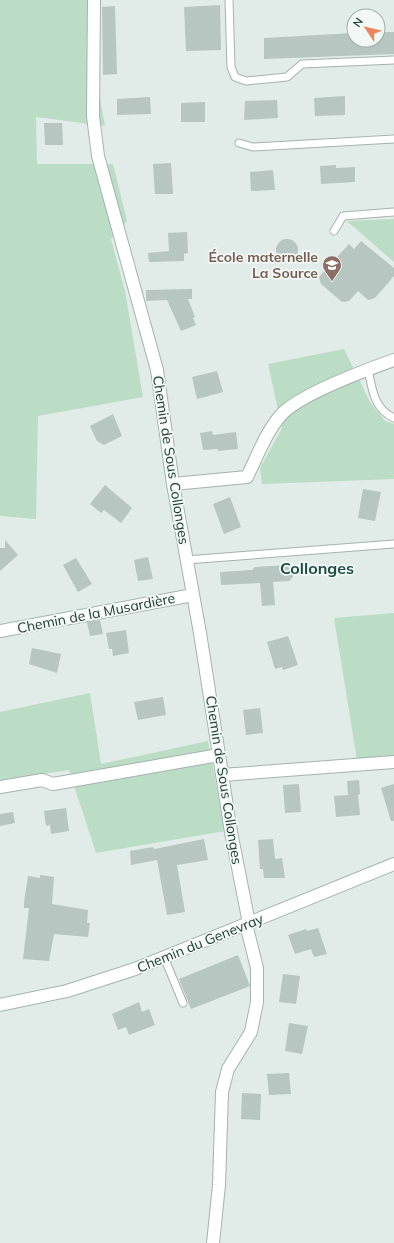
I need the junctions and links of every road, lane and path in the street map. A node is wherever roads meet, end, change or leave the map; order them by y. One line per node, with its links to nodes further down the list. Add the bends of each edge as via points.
1 (94, 0): 11 (street, Chemin de Sous Collonges, via 93,116 98,156 157,370)
2 (229, 0): 3 (lane, via 231,67 235,77 246,81 287,78 302,64)
3 (394, 60)
4 (394, 140): 5 (lane, via 253,147)
5 (239, 143)
6 (394, 212): 7 (lane, via 344,216)
7 (334, 231)
8 (394, 360): 9 (street)
9 (368, 370): 10 (lane, via 375,400 387,415); 11 (street, via 298,402 282,415 247,477)
10 (394, 418)
11 (173, 484): 13 (street, Chemin de Sous Collonges)
12 (394, 544): 13 (lane)
13 (186, 560): 14 (street, Chemin de Sous Collonges)
14 (193, 595): 15 (street, Chemin de la Musardière); 16 (street, Chemin de Sous Collonges)
15 (0, 631)
16 (219, 755): 18 (street, Chemin de Sous Collonges); 19 (street, via 53,784 42,780)
17 (394, 762): 18 (street)
18 (222, 776): 21 (street, Chemin de Sous Collonges)
19 (0, 787)
20 (394, 864): 21 (street, Chemin du Genevray)
21 (247, 924): 22 (street, Chemin du Genevray); 25 (street, Chemin de Sous Collonges, via 256,963 257,1002 251,1032 228,1069 222,1092 219,1185)
22 (164, 957): 23 (lane); 24 (street, Chemin du Genevray, via 67,991)
23 (183, 1003)
24 (0, 1005)
25 (213, 1243)

